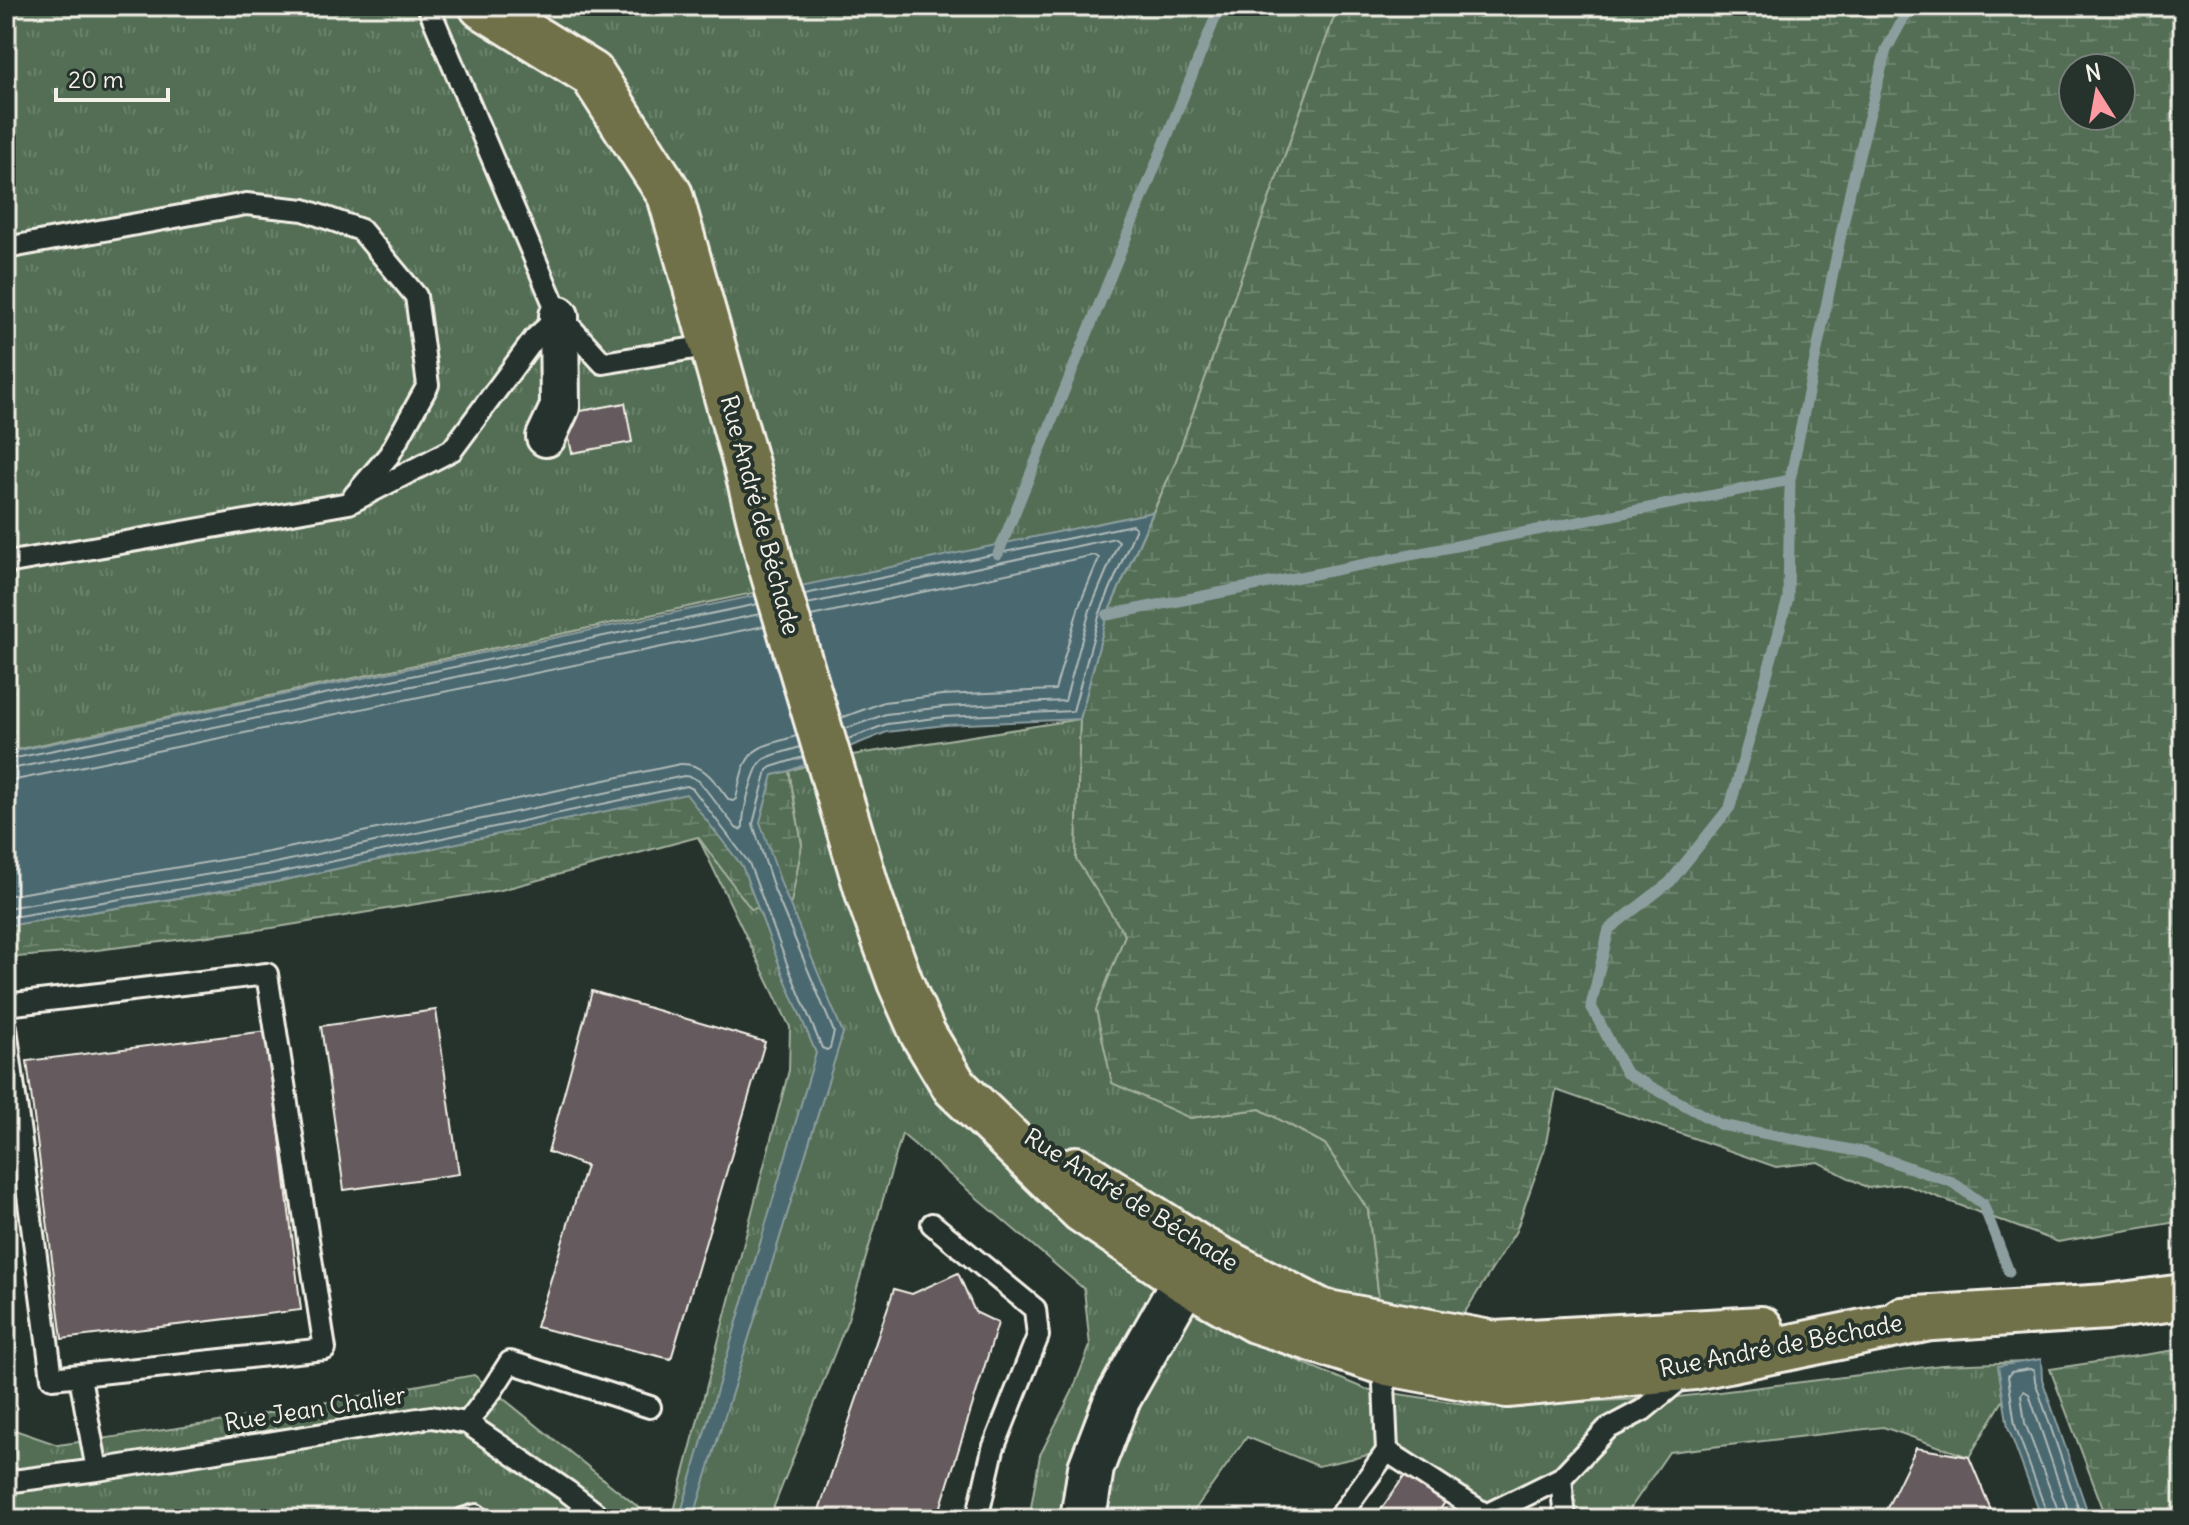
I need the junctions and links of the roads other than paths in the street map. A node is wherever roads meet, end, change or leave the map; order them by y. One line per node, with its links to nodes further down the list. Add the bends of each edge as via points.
1 (428, 6): 4 (lane)
2 (482, 6): 5 (main road, Rue André de Béchade, via 592,74 670,195)
3 (6, 248): 7 (lane, via 246,204 304,210 361,230 416,296 428,385 389,455)
4 (559, 316): 5 (lane, via 603,363); 6 (street, via 560,407); 7 (lane, via 535,338 452,450)
5 (713, 345): 12 (main road, Rue André de Béchade, via 770,562 870,899 923,1034 955,1087 1082,1210)
6 (546, 437)
7 (349, 503): 8 (lane)
8 (6, 563)
9 (6, 1005): 17 (lane, via 267,974 325,1349)
10 (6, 1028): 17 (lane, via 52,1378)
11 (932, 1224): 27 (lane, via 1035,1309 1038,1336 993,1449)
12 (1194, 1265): 14 (main road, Rue André de Béchade, via 1322,1312 1495,1344); 15 (main road, Rue André de Béchade, via 1255,1320); 28 (street, via 1117,1400 1091,1468)
13 (2183, 1297): 14 (main road, Rue André de Béchade)
14 (1930, 1318): 16 (main road, Rue André de Béchade)
15 (1383, 1362): 16 (main road, Rue André de Béchade, via 1507,1385); 20 (lane)
16 (1694, 1367): 23 (lane, via 1643,1410 1607,1429)
17 (80, 1377): 21 (lane)
18 (650, 1407): 19 (lane, via 510,1362)
19 (467, 1423): 21 (lane, Rue Jean Chalier, via 431,1417); 26 (lane, Rue Jean Chalier)
20 (1387, 1451): 23 (lane, via 1486,1515); 29 (lane)
21 (97, 1470): 22 (lane, Rue Jean Chalier)
22 (12, 1477)
23 (1561, 1478): 30 (lane)
24 (463, 1519): 25 (lane)
25 (480, 1519)
26 (603, 1519)
27 (977, 1519)
28 (1083, 1519)
29 (1338, 1519)
30 (1565, 1519)

